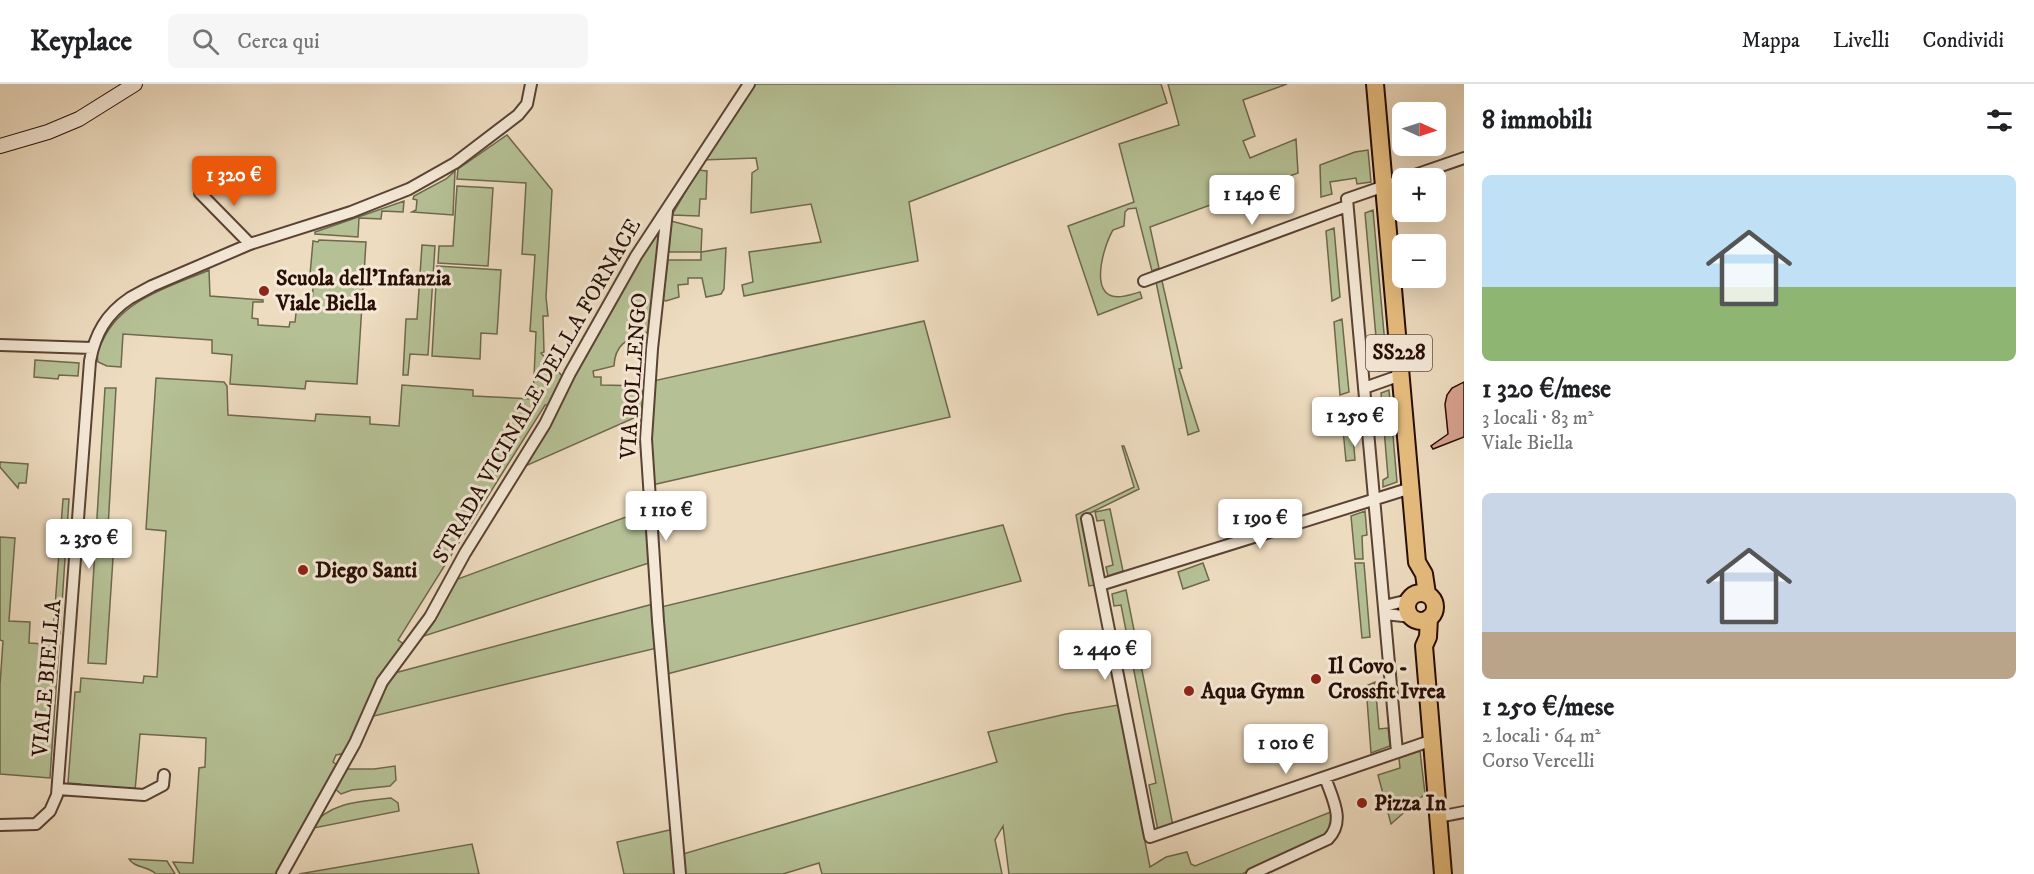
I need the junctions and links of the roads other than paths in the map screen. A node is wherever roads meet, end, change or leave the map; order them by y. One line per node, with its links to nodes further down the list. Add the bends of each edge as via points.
1 (135, 84): 5 (main road, via 79,118)
2 (531, 84): 13 (street, VIALE BIELLA, via 527,104 518,115 432,177 388,199)
3 (749, 84): 12 (street, VIA BOLLENGO)
4 (1375, 84): 10 (main road, SS228)
5 (0, 146)
6 (1464, 158): 7 (street)
7 (1435, 168)
8 (218, 170): 13 (street, via 200,187 200,194)
9 (1392, 183): 10 (street)
10 (1384, 186): 11 (street, via 1347,199); 17 (main road, SS228)
11 (1347, 206): 14 (street); 18 (street)
12 (667, 209): 34 (street, STRADA VICINALE DELLA FORNACE, via 636,256 545,424 430,617 382,682 355,743); 35 (street, VIA BOLLENGO, via 646,439)
13 (250, 244): 16 (street, VIALE BIELLA, via 152,286 119,305 96,335)
14 (1144, 280)
15 (0, 345): 16 (street)
16 (92, 348): 30 (street, VIALE BIELLA)
17 (1401, 375): 18 (street); 19 (main road, SS228)
18 (1364, 388): 20 (street)
19 (1411, 488): 20 (street); 23 (main road, SS228)
20 (1374, 499): 22 (street); 24 (street)
21 (1087, 519): 22 (street)
22 (1100, 585): 29 (street, via 1150,837)
23 (1417, 596): 24 (street); 25 (main road, via 1407,609); 25 (main road, via 1435,604 1434,613)
24 (1385, 610): 25 (street); 27 (street)
25 (1419, 618): 26 (main road, via 1428,637 1424,646)
26 (1430, 741): 27 (street); 32 (main road)
27 (1397, 752): 29 (street)
28 (164, 775): 30 (street, via 163,785 144,795)
29 (1325, 777): 36 (street, via 1338,818 1335,831 1328,839)
30 (58, 788): 33 (street, via 54,805 36,824)
31 (1464, 812): 32 (street)
32 (1438, 817): 37 (main road)
33 (0, 825)
34 (282, 874)
35 (680, 874)
36 (1252, 874)
37 (1443, 874)

